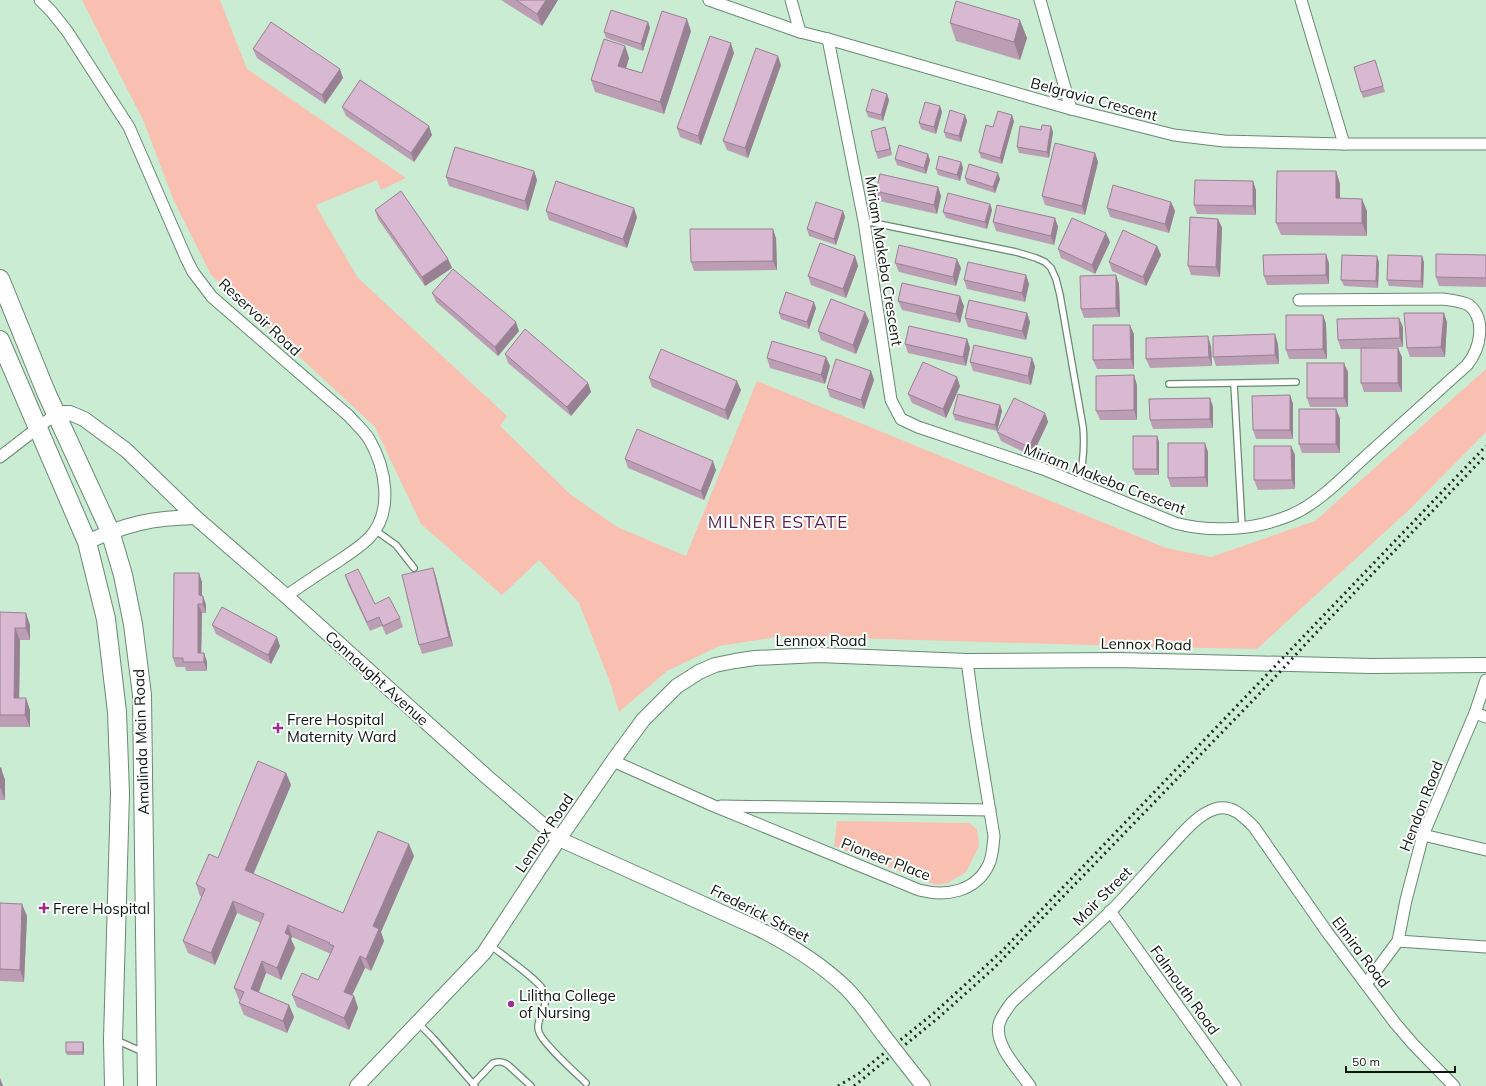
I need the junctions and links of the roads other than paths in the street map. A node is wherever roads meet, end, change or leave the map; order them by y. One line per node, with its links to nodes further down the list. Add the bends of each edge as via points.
1 (40, 0): 24 (street, Reservoir Road, via 67,31 129,127 193,272 212,297 349,416 369,437 384,478 384,507)
2 (709, 0): 6 (street, Belgravia Crescent)
3 (791, 0): 6 (street)
4 (1040, 0): 8 (street)
5 (1301, 0): 9 (street)
6 (800, 32): 7 (street, Belgravia Crescent)
7 (828, 38): 8 (street, Belgravia Crescent); 11 (street, Miriam Makeba Crescent)
8 (1071, 109): 9 (street, Belgravia Crescent, via 1174,135 1197,138)
9 (1344, 144): 10 (street, Belgravia Crescent)
10 (1486, 144)
11 (864, 220): 21 (street, Miriam Makeba Crescent, via 891,400 901,419); 21 (lane, via 1016,252 1045,262 1051,268 1060,295 1083,427 1084,463)
12 (0, 278): 18 (main road)
13 (1299, 300): 23 (street, Miriam Makeba Crescent, via 1456,301 1477,310 1483,318 1485,331 1476,354 1467,365 1334,485 1291,515)
14 (0, 340): 19 (main road)
15 (1296, 382): 17 (lane)
16 (1169, 384): 17 (lane)
17 (1234, 384): 23 (lane)
18 (57, 413): 19 (street); 22 (street, Connaught Avenue, via 70,413 100,430 126,450); 25 (main road, Amalinda Main Road)
19 (37, 427): 20 (street); 26 (main road, Amalinda Main Road)
20 (0, 457)
21 (1079, 483): 23 (street, Miriam Makeba Crescent, via 1180,525 1207,529)
22 (195, 517): 25 (street, via 154,520); 28 (street, Connaught Avenue)
23 (1242, 527)
24 (375, 530): 27 (lane, via 396,545); 28 (street, Reservoir Road, via 354,550)
25 (110, 531): 26 (street); 48 (main road, Amalinda Main Road, via 133,624 142,695)
26 (87, 542): 47 (main road, Amalinda Main Road, via 106,619 117,712 120,793)
27 (414, 568)
28 (286, 596): 39 (street, Connaught Avenue, via 487,777)
29 (967, 661): 30 (street, Lennox Road, via 1117,660); 34 (street, Lennox Road, via 819,655 762,658 715,665 677,686 643,720); 36 (street, Pioneer Place)
30 (1486, 666)
31 (1486, 680): 32 (street, Hendon Road)
32 (1475, 713): 33 (street); 38 (street, Hendon Road)
33 (1486, 717)
34 (613, 761): 35 (street, Pioneer Place); 39 (street, Lennox Road)
35 (714, 806): 36 (street, Pioneer Place); 36 (street, Pioneer Place, via 919,890 943,894 957,892 970,886 989,864 994,836)
36 (990, 810)
37 (1254, 827): 41 (street, Moir Street, via 1242,815 1231,809 1217,808 1208,812 1188,828); 45 (street, Elmira Road)
38 (1423, 835): 40 (street); 42 (street, Hendon Road)
39 (560, 839): 43 (street, Lennox Road); 55 (street, Frederick Street, bridge, via 757,928 788,943 812,959 860,1003)
40 (1486, 850)
41 (1110, 911): 56 (street, Moir Street, via 1012,1002 1004,1013 999,1024 1002,1047); 57 (street, Falmouth Road)
42 (1398, 941): 44 (street); 45 (street, Hendon Road)
43 (490, 945): 46 (street, Lennox Road); 49 (lane, via 543,990 544,1010 538,1026 539,1033)
44 (1486, 947)
45 (1366, 984): 58 (street, Elmira Road, via 1413,1044)
46 (418, 1023): 50 (lane); 53 (street, Lennox Road)
47 (113, 1039): 48 (lane); 51 (main road, Amalinda Main Road)
48 (147, 1054): 52 (main road, Amalinda Main Road)
49 (586, 1083)
50 (474, 1085): 54 (lane, via 493,1063 503,1062)
51 (114, 1086)
52 (147, 1086)
53 (357, 1086)
54 (531, 1086)
55 (923, 1086)
56 (1030, 1086)
57 (1235, 1086)
58 (1454, 1086)

